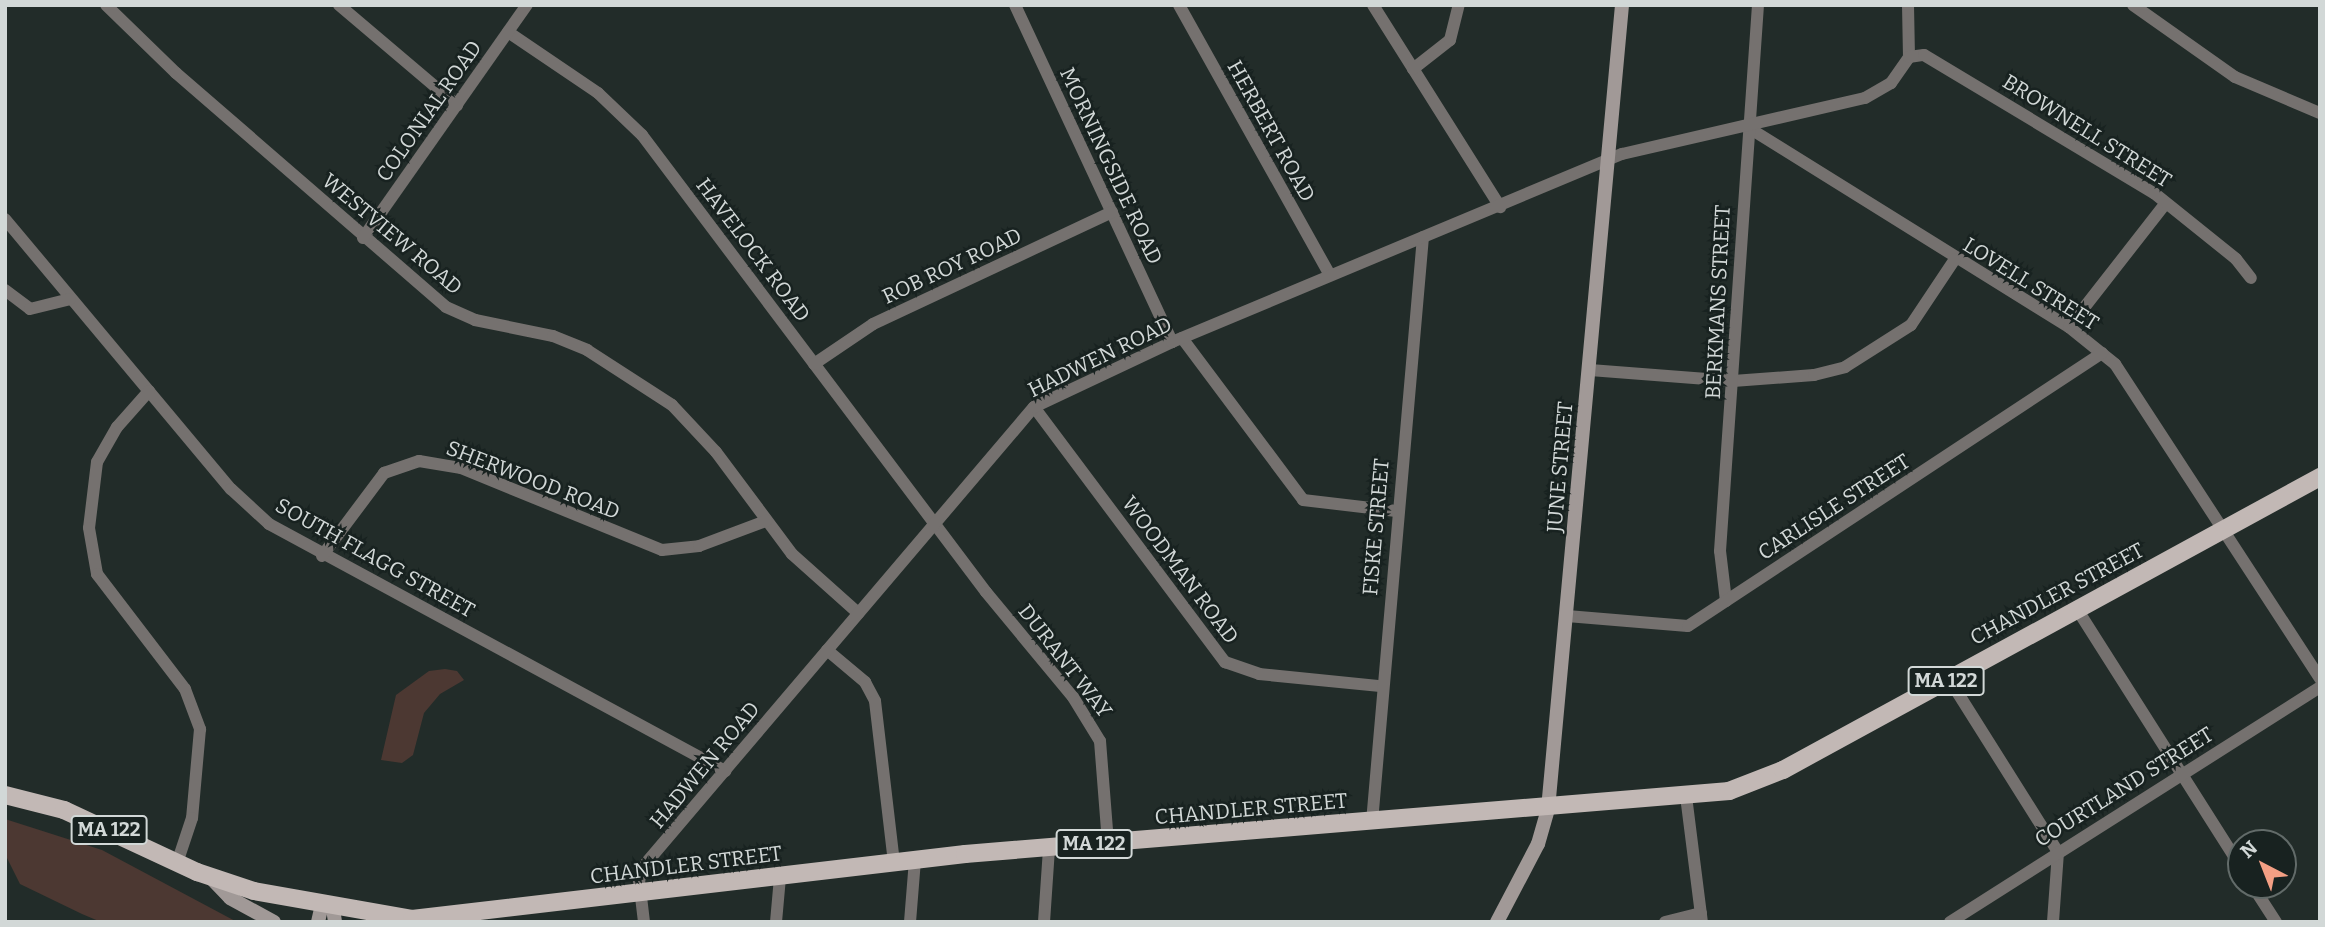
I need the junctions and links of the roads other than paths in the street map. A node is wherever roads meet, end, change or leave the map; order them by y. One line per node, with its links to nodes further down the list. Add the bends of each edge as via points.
1 (106, 5): 24 (street, WESTVIEW ROAD)
2 (339, 5): 15 (street)
3 (527, 5): 12 (street, COLONIAL ROAD)
4 (1014, 5): 21 (street, MORNINGSIDE ROAD)
5 (1179, 5): 26 (street, HERBERT ROAD)
6 (1373, 5): 14 (street)
7 (1459, 5): 14 (street, via 1450,40)
8 (1622, 5): 18 (street, JUNE STREET)
9 (1758, 5): 17 (street, BERKMANS STREET)
10 (1908, 5): 13 (street)
11 (2133, 5): 16 (street, via 2235,77)
12 (508, 32): 15 (street, COLONIAL ROAD); 33 (street, HAVELOCK ROAD, via 629,121)
13 (1909, 57): 17 (street, via 1875,94); 19 (street, BROWNELL STREET, via 1934,58)
14 (1413, 69): 20 (street)
15 (457, 105): 24 (street, COLONIAL ROAD)
16 (2320, 113)
17 (1749, 128): 18 (street); 25 (street, LOVELL STREET); 35 (street, BERKMANS STREET)
18 (1608, 162): 20 (street, HADWEN ROAD); 34 (street, JUNE STREET)
19 (2166, 203): 27 (street, BROWNELL STREET, via 2236,259); 30 (street)
20 (1500, 207): 23 (street, HADWEN ROAD)
21 (1112, 212): 31 (street, MORNINGSIDE ROAD); 33 (street, ROB ROY ROAD, via 873,324)
22 (5, 219): 29 (street, SOUTH FLAGG STREET)
23 (1423, 237): 26 (street, HADWEN ROAD); 39 (street, FISKE STREET)
24 (363, 238): 40 (street, WESTVIEW ROAD, via 459,314 553,337 638,378 692,423)
25 (1955, 260): 30 (street, LOVELL STREET); 35 (street, via 1911,326 1870,356 1814,375)
26 (1329, 275): 31 (street, HADWEN ROAD)
27 (2251, 278)
28 (5, 290): 29 (street, via 30,309)
29 (70, 299): 36 (street, SOUTH FLAGG STREET)
30 (2069, 327): 32 (street, LOVELL STREET)
31 (1177, 340): 37 (street, HADWEN ROAD); 39 (street, MORNINGSIDE ROAD, via 1303,500)
32 (2102, 353): 42 (street, LOVELL STREET, via 2134,388); 44 (street, CARLISLE STREET)
33 (814, 363): 41 (street, HAVELOCK ROAD)
34 (1590, 370): 35 (street); 47 (street, JUNE STREET)
35 (1733, 381): 44 (street, BERKMANS STREET, via 1720,551)
36 (149, 391): 43 (street, SOUTH FLAGG STREET, via 250,509); 64 (street, via 117,427 97,462 89,528 97,574 185,689 200,729 192,818)
37 (1034, 407): 41 (street, HADWEN ROAD); 51 (street, WOODMAN ROAD, via 1225,662 1259,674)
38 (2320, 477): 42 (main road, CHANDLER STREET / MA 122)
39 (1396, 511): 51 (street, FISKE STREET)
40 (766, 521): 43 (street, SHERWOOD ROAD, via 699,547 662,550 461,468 419,461 384,473); 46 (street, WESTVIEW ROAD, via 797,559)
41 (935, 524): 46 (street, HADWEN ROAD); 59 (street, DURANT WAY, via 1094,727 1103,759)
42 (2223, 528): 45 (main road, CHANDLER STREET / MA 122); 49 (street, LOVELL STREET)
43 (322, 556): 53 (street, SOUTH FLAGG STREET)
44 (1726, 601): 47 (street, CARLISLE STREET, via 1688,626)
45 (2077, 610): 50 (main road, CHANDLER STREET / MA 122); 54 (street)
46 (858, 613): 48 (street, HADWEN ROAD)
47 (1567, 617): 57 (street, JUNE STREET)
48 (827, 650): 53 (street, HADWEN ROAD); 65 (street, via 864,682 875,701)
49 (2320, 678)
50 (1949, 679): 56 (main road, CHANDLER STREET / MA 122, via 1754,785); 62 (street)
51 (1380, 686): 58 (street, FISKE STREET)
52 (2320, 687): 54 (street, COURTLAND STREET)
53 (725, 771): 68 (street, HADWEN ROAD, via 648,862 640,875)
54 (2182, 775): 60 (street); 62 (street, COURTLAND STREET)
55 (7, 791): 64 (main road, CHANDLER STREET / MA 122, via 64,810)
56 (1686, 796): 57 (main road, CHANDLER STREET / MA 122); 71 (street)
57 (1548, 809): 58 (main road, CHANDLER STREET / MA 122); 77 (street, JUNE STREET, via 1538,844)
58 (1372, 822): 59 (main road, CHANDLER STREET / MA 122)
59 (1108, 843): 61 (main road, CHANDLER STREET / MA 122)
60 (2227, 845)
61 (1049, 848): 63 (main road, CHANDLER STREET / MA 122); 76 (street)
62 (2059, 852): 79 (street, COURTLAND STREET); 80 (street)
63 (915, 860): 65 (main road, CHANDLER STREET / MA 122); 75 (street)
64 (177, 863): 66 (main road, CHANDLER STREET / MA 122)
65 (894, 863): 67 (main road, CHANDLER STREET / MA 122)
66 (209, 876): 70 (main road, CHANDLER STREET / MA 122); 72 (street, via 230,898)
67 (780, 877): 68 (main road, CHANDLER STREET / MA 122); 74 (street)
68 (641, 893): 70 (main road, CHANDLER STREET / MA 122, via 442,917); 73 (street, HADWEN ROAD)
69 (2261, 899): 81 (street)
70 (327, 914)
71 (1701, 917): 78 (street)
72 (274, 922)
73 (644, 922)
74 (776, 922)
75 (910, 922)
76 (1044, 922)
77 (1497, 922)
78 (1665, 922)
79 (1950, 922)
80 (2053, 922)
81 (2276, 922)

